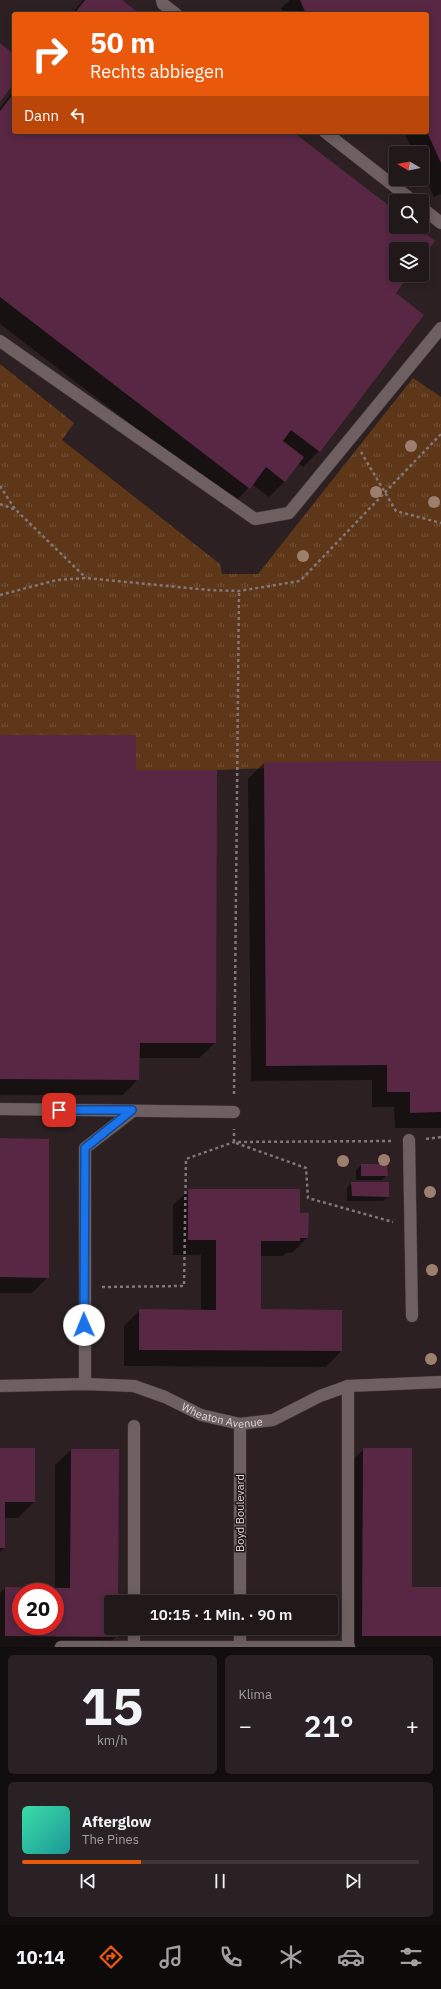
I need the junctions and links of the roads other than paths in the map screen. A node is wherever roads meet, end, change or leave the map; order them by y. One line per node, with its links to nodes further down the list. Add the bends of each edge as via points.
1 (162, 0): 2 (street)
2 (174, 12)
3 (329, 134): 4 (street)
4 (404, 194)
5 (429, 214): 6 (street)
6 (441, 223)
7 (441, 328): 8 (street, via 289,512 255,519)
8 (0, 341)
9 (0, 1109): 10 (street)
10 (132, 1110): 11 (street); 15 (street, via 85,1148)
11 (234, 1112)
12 (409, 1140): 13 (street)
13 (412, 1316)
14 (441, 1382): 17 (street, Wheaton Avenue)
15 (85, 1384): 16 (street, Wheaton Avenue); 18 (street, Wheaton Avenue, via 134,1386 165,1397 201,1415)
16 (0, 1386)
17 (348, 1386): 18 (street, Wheaton Avenue, via 320,1396 273,1420); 27 (street)
18 (240, 1424): 21 (street, Boyd Boulevard)
19 (134, 1426): 20 (street)
20 (134, 1595)
21 (240, 1595)
22 (134, 1635): 25 (street)
23 (240, 1635): 26 (street)
24 (61, 1647): 25 (street)
25 (134, 1647): 26 (street)
26 (240, 1647): 27 (street)
27 (348, 1647)

